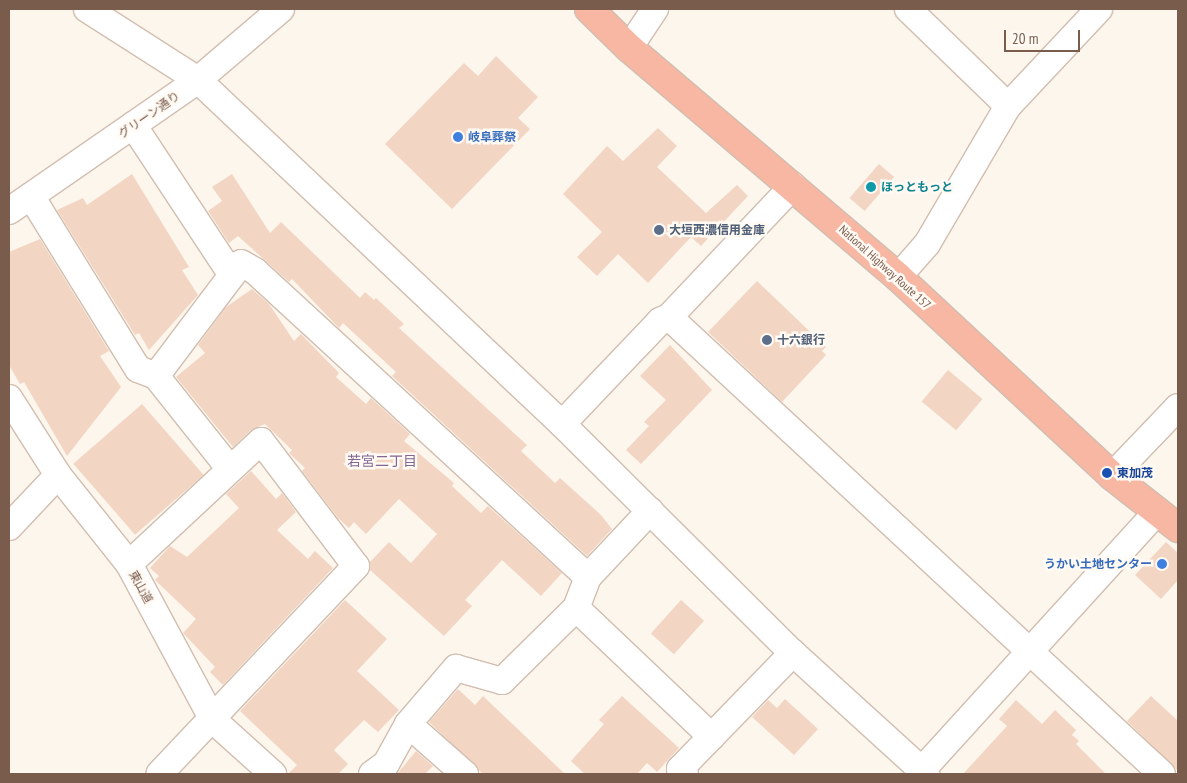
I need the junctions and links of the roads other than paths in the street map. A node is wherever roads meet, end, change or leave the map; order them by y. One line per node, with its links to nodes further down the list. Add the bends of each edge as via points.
1 (87, 9): 8 (street)
2 (282, 9): 8 (street, グリーン通り)
3 (589, 9): 7 (highway, National Highway Route 157)
4 (655, 9): 7 (street)
5 (908, 9): 9 (street)
6 (1099, 9): 9 (street)
7 (629, 48): 11 (highway, National Highway Route 157)
8 (198, 80): 10 (street, グリーン通り); 20 (street)
9 (1008, 106): 15 (street, via 927,244)
10 (133, 125): 12 (street, グリーン通り); 14 (street)
11 (793, 186): 15 (highway, National Highway Route 157); 16 (street)
12 (31, 196): 13 (street, グリーン通り); 17 (street, via 138,369)
13 (9, 211)
14 (232, 275): 17 (street); 28 (street, via 241,263 256,271)
15 (898, 277): 23 (highway, National Highway Route 157)
16 (669, 317): 20 (street, via 660,321); 30 (street)
17 (156, 376): 21 (street)
18 (9, 398): 22 (street, 東山道)
19 (1178, 408): 23 (street)
20 (562, 424): 24 (street)
21 (230, 469): 27 (street); 32 (street, via 261,442 356,566)
22 (58, 475): 26 (street); 27 (street, 東山道)
23 (1112, 476): 25 (highway, National Highway Route 157)
24 (650, 511): 28 (street); 31 (street)
25 (1168, 519): 30 (street)
26 (9, 527)
27 (129, 564): 32 (street, 東山道)
28 (588, 577): 29 (street)
29 (576, 608): 33 (street, via 502,682 456,668); 34 (street)
30 (1028, 652): 35 (street); 41 (street)
31 (792, 653): 34 (street); 35 (street)
32 (213, 720): 37 (street); 38 (street, 東山道)
33 (408, 724): 39 (street, via 386,764); 40 (street)
34 (712, 737): 36 (street)
35 (924, 772)
36 (680, 773)
37 (160, 774)
38 (272, 774)
39 (372, 774)
40 (465, 774)
41 (1162, 774)

